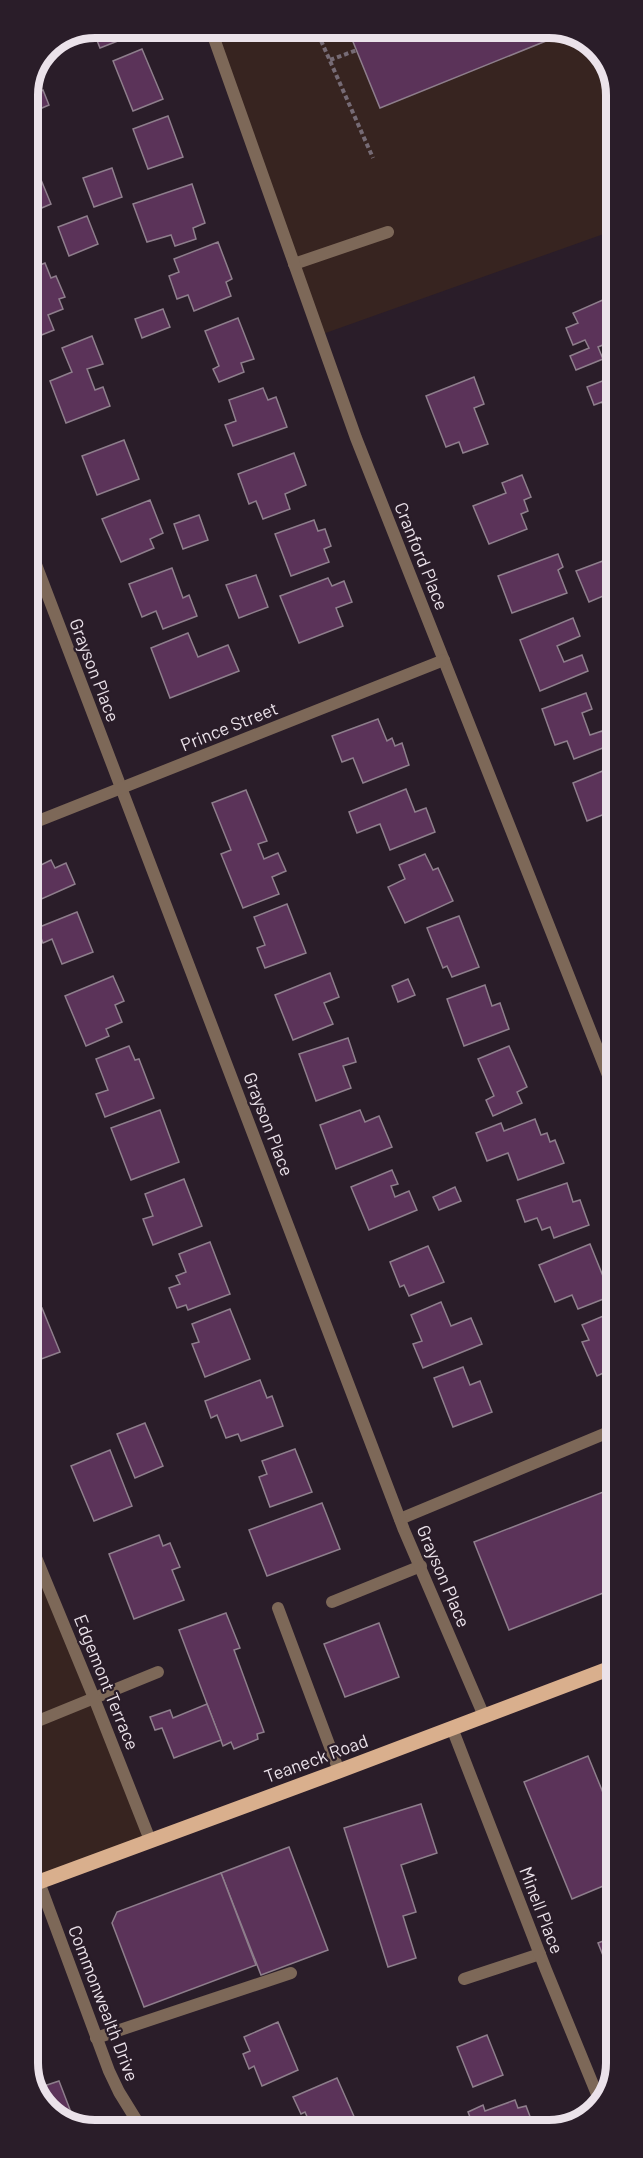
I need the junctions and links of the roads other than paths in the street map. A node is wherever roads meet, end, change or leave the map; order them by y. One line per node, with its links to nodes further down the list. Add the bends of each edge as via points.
1 (214, 38): 3 (street, Cranford Place)
2 (388, 232): 3 (street)
3 (294, 264): 5 (street, Cranford Place, via 356,438)
4 (38, 570): 6 (street, Grayson Place)
5 (444, 660): 6 (street, Prince Street); 8 (street, Cranford Place)
6 (121, 788): 7 (street, Prince Street); 10 (street, Grayson Place)
7 (38, 821)
8 (606, 1070)
9 (606, 1434): 10 (street)
10 (400, 1519): 12 (street, Grayson Place)
11 (38, 1562): 17 (street, Edgemont Terrace)
12 (421, 1566): 13 (street); 18 (street, Grayson Place)
13 (332, 1602)
14 (278, 1608): 21 (street)
15 (606, 1670): 18 (main road, Teaneck Road)
16 (158, 1672): 17 (street)
17 (94, 1698): 19 (street); 22 (street, Edgemont Terrace)
18 (484, 1716): 20 (main road, Teaneck Road)
19 (38, 1721)
20 (452, 1728): 21 (main road, Teaneck Road); 25 (street, Minell Place)
21 (339, 1771): 22 (main road, Teaneck Road)
22 (150, 1840): 23 (main road, Teaneck Road)
23 (38, 1882)
24 (38, 1896): 28 (street, Commonwealth Drive)
25 (540, 1954): 27 (street); 29 (street, Minell Place)
26 (291, 1973): 28 (street)
27 (464, 1978)
28 (96, 2038): 30 (street, Commonwealth Drive, via 118,2092)
29 (597, 2094)
30 (135, 2120)

